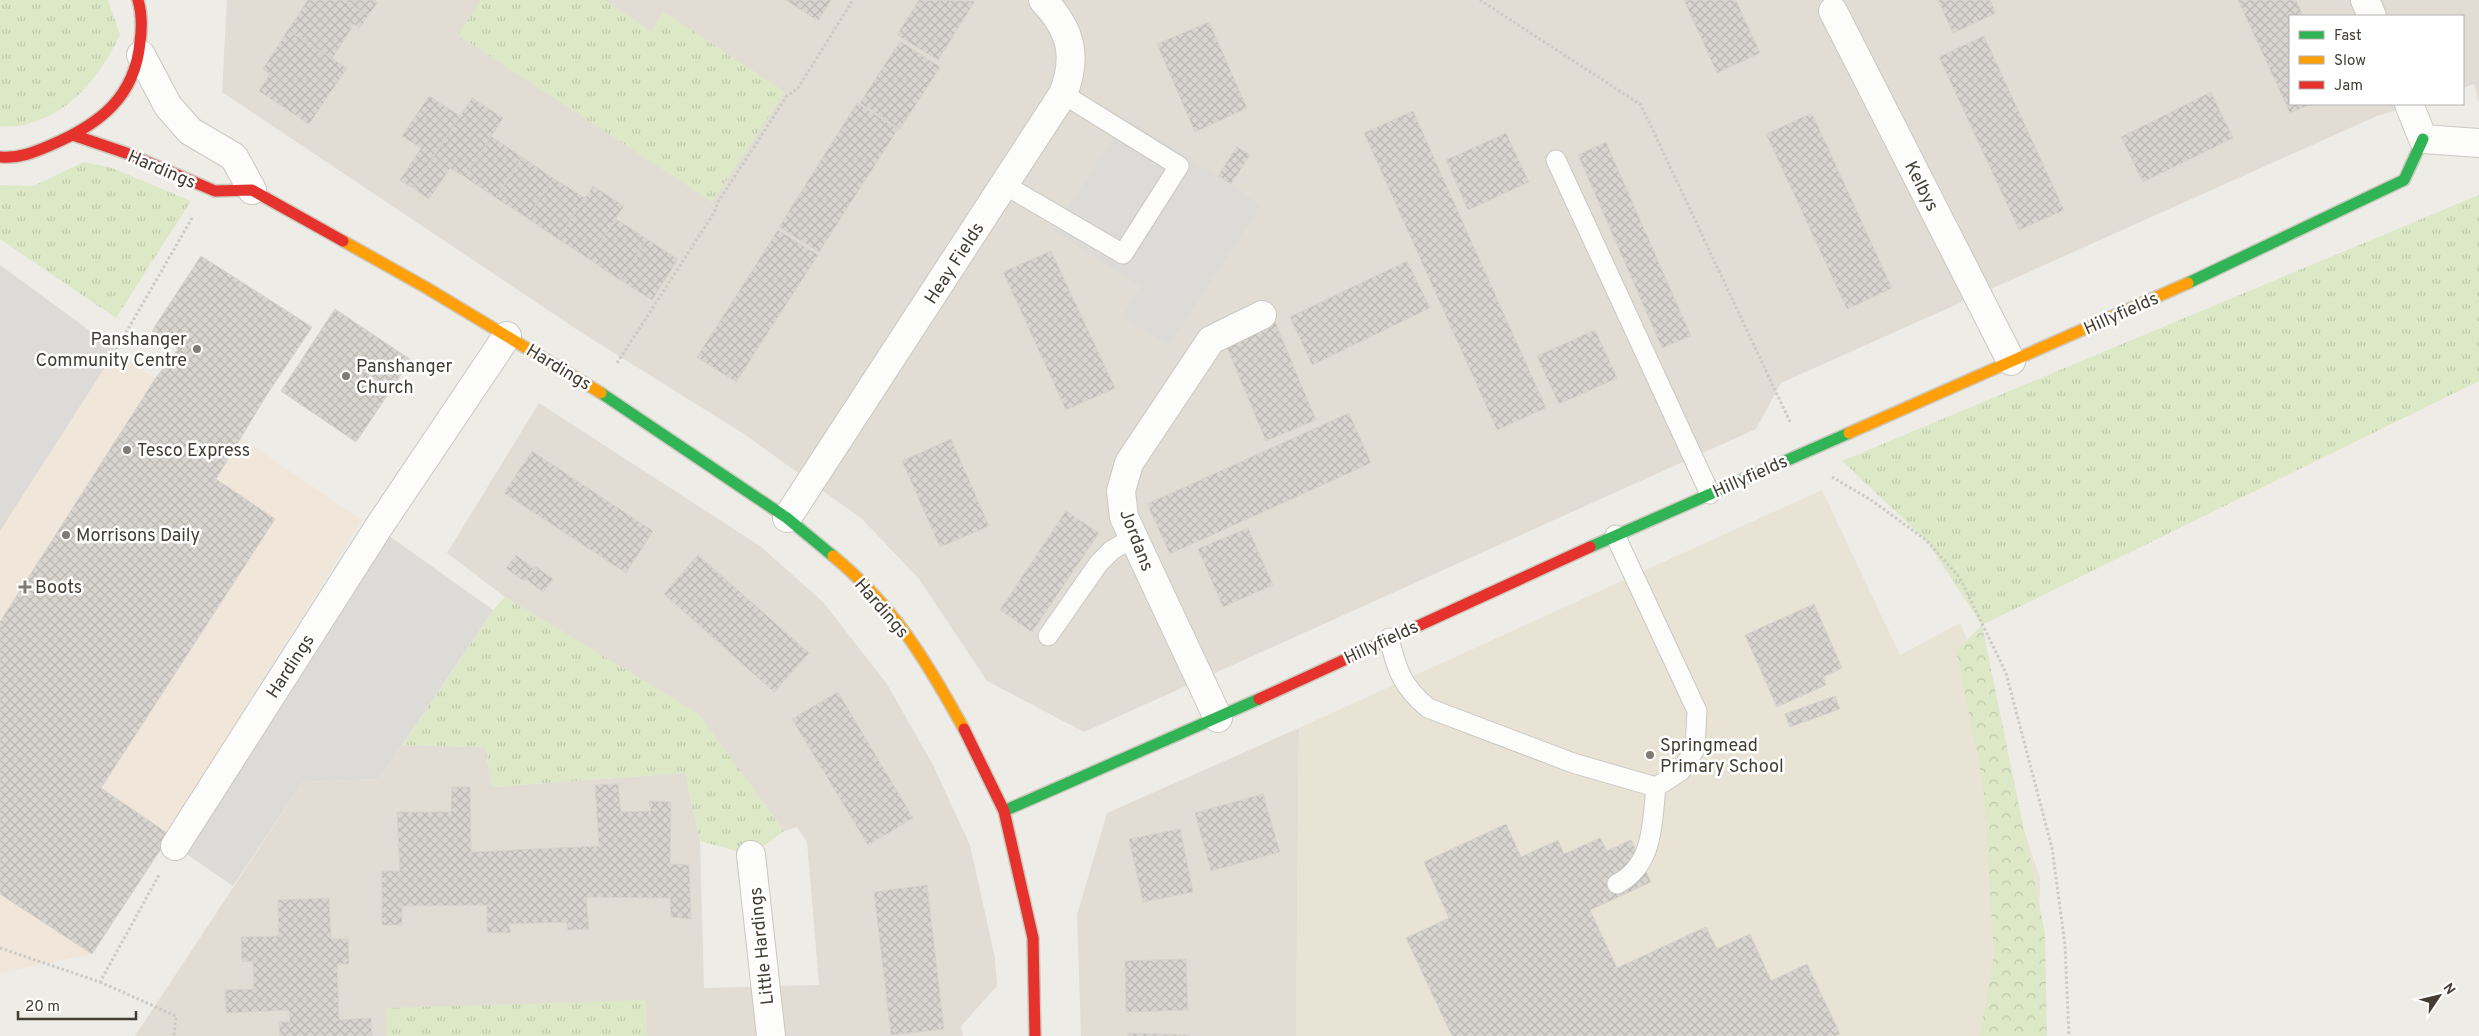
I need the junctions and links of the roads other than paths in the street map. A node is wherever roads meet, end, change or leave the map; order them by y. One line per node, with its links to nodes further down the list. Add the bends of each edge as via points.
1 (148, 0): 4 (street)
2 (1043, 0): 8 (street, Heay Fields, via 1058,16 1067,34 1072,56 1071,75)
3 (2365, 0): 6 (street)
4 (140, 5): 7 (street)
5 (1833, 11): 19 (street, Kelbys)
6 (2372, 15)
7 (141, 55): 10 (street, via 132,82 111,110); 16 (street, via 168,106 190,131 234,157)
8 (1063, 94): 15 (street, Heay Fields); 15 (lane, via 1179,166 1123,254)
9 (2408, 105): 11 (street)
10 (73, 135): 13 (street, via 23,156); 16 (street, Hardings, via 126,153 215,191)
11 (2423, 139): 12 (street); 19 (street, Hillyfields, via 2404,180 2144,304)
12 (2479, 144)
13 (0, 157)
14 (1556, 160): 20 (lane)
15 (1005, 185): 21 (street, Heay Fields)
16 (252, 190): 18 (street, Hardings, via 425,286)
17 (1262, 315): 23 (street, Jordans, via 1211,340 1128,462 1121,492 1124,517)
18 (507, 336): 21 (street, Hardings, via 599,391); 29 (street, Hardings, via 378,528)
19 (2011, 361): 20 (street, Hillyfields)
20 (1710, 494): 22 (street, Hillyfields)
21 (787, 518): 28 (street, Hardings, via 851,572 888,610 923,657 979,756)
22 (1615, 535): 25 (street, Hillyfields); 27 (lane, via 1697,711 1695,749 1681,771)
23 (1133, 538): 24 (lane, via 1112,550 1099,563); 26 (street, Jordans)
24 (1048, 636)
25 (1389, 638): 26 (street, Hillyfields); 27 (lane, via 1410,693 1428,708 1573,763)
26 (1218, 718): 28 (street, Hillyfields)
27 (1656, 787): 31 (lane, via 1653,829 1646,853 1627,879)
28 (1004, 811): 33 (street, Hardings, via 1033,938)
29 (175, 846)
30 (751, 856): 32 (street, Little Hardings)
31 (1616, 884)
32 (772, 1036)
33 (1035, 1036)

